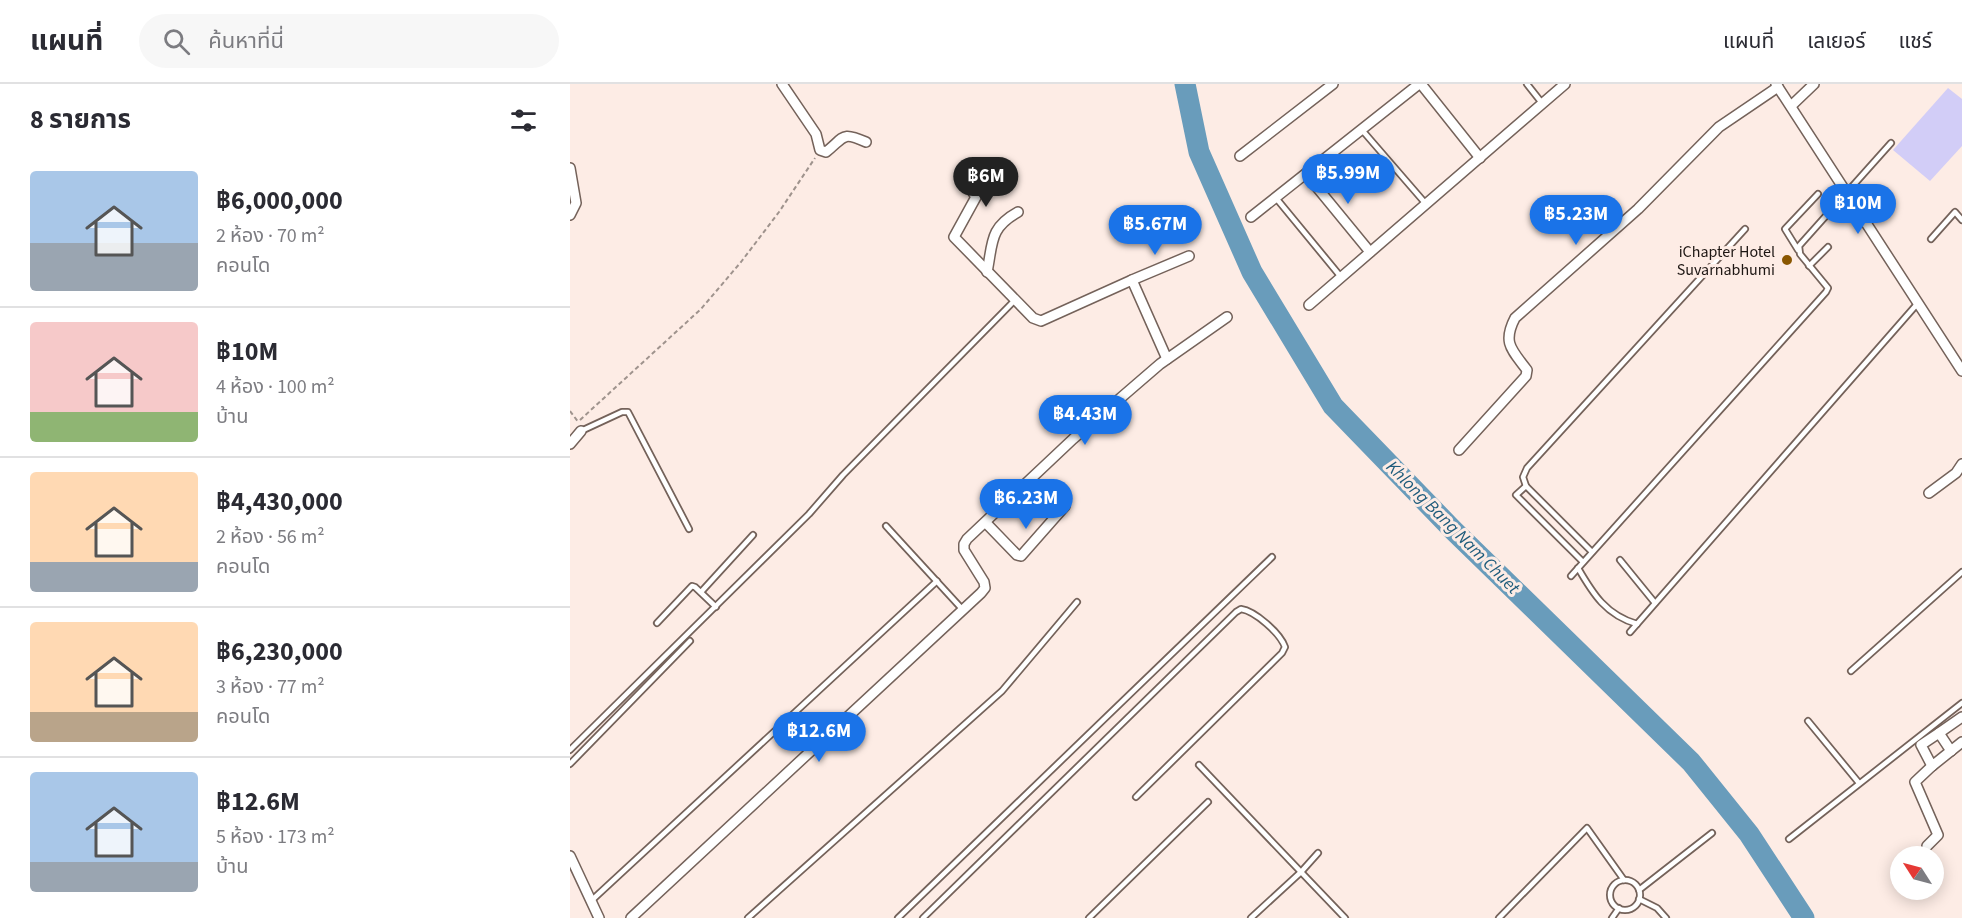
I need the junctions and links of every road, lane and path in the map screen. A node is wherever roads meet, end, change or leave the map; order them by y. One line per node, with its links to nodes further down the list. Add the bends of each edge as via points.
1 (782, 84): 13 (street, via 816,134)
2 (1333, 84): 14 (street)
3 (1420, 84): 10 (street); 15 (street)
4 (1527, 84): 8 (lane)
5 (1565, 84): 8 (street)
6 (1814, 84): 9 (street)
7 (1777, 85): 9 (street); 47 (street, via 1719,127 1638,209 1515,318 1508,332 1509,345 1527,370 1526,376)
8 (1543, 103): 15 (street)
9 (1791, 106): 19 (street)
10 (1362, 130): 17 (street); 22 (lane)
11 (866, 142): 13 (street, via 849,135 826,152)
12 (1892, 143): 19 (lane)
13 (820, 150): 45 (path, via 779,212 701,309)
14 (1240, 156)
15 (1480, 158): 22 (street)
16 (570, 168): 25 (street, via 576,203)
17 (1306, 174): 21 (street); 33 (street)
18 (965, 180): 36 (street, via 976,197 954,237)
19 (1847, 193): 23 (lane); 40 (street)
20 (1818, 194): 32 (lane, via 1785,229)
21 (1276, 198): 26 (street); 37 (lane)
22 (1426, 204): 33 (street)
23 (1834, 208): 27 (lane); 32 (lane)
24 (1018, 212): 36 (street, via 995,231)
25 (570, 215)
26 (1251, 217)
27 (1842, 218)
28 (1962, 220): 30 (lane, via 1955,212)
29 (1745, 229): 49 (lane, via 1527,468 1523,477)
30 (1932, 239)
31 (1828, 247): 35 (lane)
32 (1798, 250): 35 (lane)
33 (1370, 252): 37 (street)
34 (1189, 256): 38 (street)
35 (1809, 266): 56 (lane, via 1828,288 1826,292)
36 (987, 272): 39 (street)
37 (1341, 277): 41 (street)
38 (1132, 280): 39 (street, via 1041,321); 43 (street)
39 (1015, 300): 67 (lane)
40 (1918, 303): 44 (street); 66 (lane)
41 (1309, 305)
42 (1227, 317): 43 (street)
43 (1167, 358): 52 (street, via 1073,439)
44 (1962, 370)
45 (579, 426): 46 (street); 54 (lane, via 628,412)
46 (570, 444)
47 (1459, 450)
48 (1962, 464): 50 (street)
49 (1526, 486): 56 (lane); 59 (lane, via 1516,495)
50 (1929, 493)
51 (1065, 506): 52 (street, via 1021,556)
52 (986, 523): 68 (street, via 964,544 985,588)
53 (886, 526): 63 (lane)
54 (689, 529)
55 (753, 535): 64 (lane)
56 (1592, 552): 59 (lane)
57 (1272, 557): 101 (lane)
58 (1620, 560): 66 (lane)
59 (1583, 562): 60 (lane)
60 (1578, 568): 62 (lane); 70 (lane, via 1596,600 1614,615)
61 (1962, 572): 73 (lane)
62 (1571, 576)
63 (937, 581): 68 (lane); 96 (lane)
64 (701, 592): 67 (lane); 69 (lane, via 692,586)
65 (1077, 602): 100 (lane, via 1002,691)
66 (1655, 603): 70 (lane)
67 (716, 607): 79 (lane)
68 (964, 611): 99 (street)
69 (657, 622)
70 (1637, 624): 71 (lane)
71 (1630, 632)
72 (690, 641): 81 (lane)
73 (1851, 671)
74 (1962, 703): 84 (lane)
75 (1962, 717): 77 (street)
76 (1808, 721): 84 (lane)
77 (1939, 733): 80 (street); 83 (street, via 1921,745)
78 (1962, 742): 80 (street)
79 (570, 750)
80 (1951, 751): 83 (street)
81 (570, 764)
82 (1199, 765): 92 (lane)
83 (1932, 766): 89 (street, via 1915,782 1938,835)
84 (1859, 783): 88 (lane)
85 (1136, 797): 102 (lane, via 1282,653 1282,640 1249,610 1236,612)
86 (1208, 802): 103 (lane)
87 (1712, 833): 94 (lane)
88 (1789, 839)
89 (1927, 846)
90 (1318, 853): 92 (lane)
91 (570, 856): 96 (street)
92 (1301, 872): 104 (lane); 105 (lane)
93 (1624, 880): 94 (lane, via 1633,882); 97 (lane, via 1611,890 1611,899); 106 (lane, via 1587,828)
94 (1639, 890): 95 (lane)
95 (1639, 899): 97 (lane, via 1629,909); 108 (lane)
96 (591, 901): 98 (street)
97 (1619, 908): 107 (lane)
98 (599, 918)
99 (631, 918)
100 (748, 918)
101 (898, 918)
102 (923, 918)
103 (1089, 918)
104 (1251, 918)
105 (1345, 918)
106 (1499, 918)
107 (1612, 918)
108 (1666, 918)

